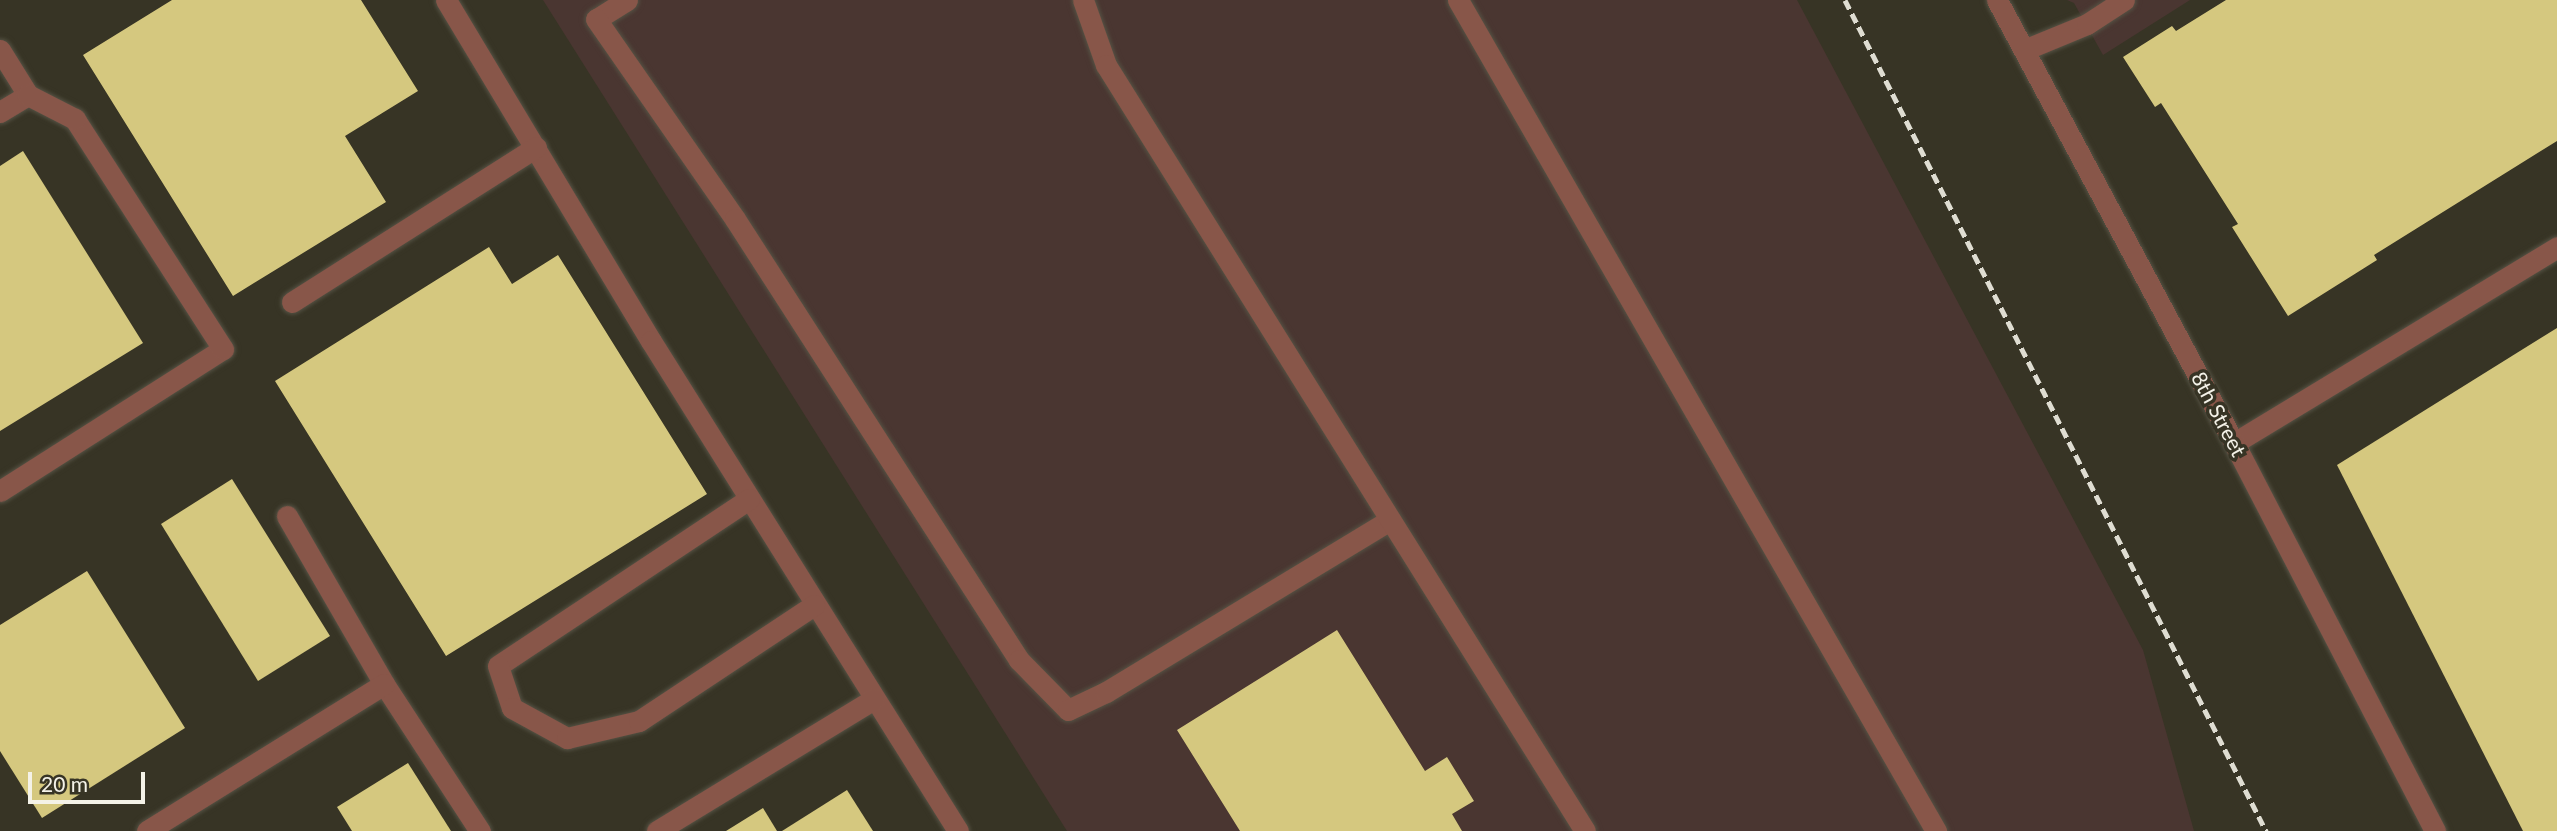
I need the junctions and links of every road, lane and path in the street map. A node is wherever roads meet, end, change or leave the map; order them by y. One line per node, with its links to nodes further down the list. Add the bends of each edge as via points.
1 (446, 0): 11 (street)
2 (627, 0): 18 (street, via 596,19 735,219 1019,660 1068,710 1106,692)
3 (1083, 0): 18 (street, via 1106,65)
4 (1458, 0): 27 (street)
5 (1997, 0): 8 (street, 8th Street)
6 (2124, 0): 8 (street, via 2087,24)
7 (0, 50): 9 (street)
8 (2024, 50): 14 (street, 8th Street)
9 (28, 95): 10 (street); 15 (street, via 75,119 223,349)
10 (0, 112)
11 (536, 147): 13 (street); 16 (street)
12 (2557, 247): 14 (street)
13 (292, 302)
14 (2234, 443): 28 (street, 8th Street)
15 (0, 491)
16 (749, 499): 19 (street); 19 (street, via 498,666 512,708 567,738 639,721)
17 (287, 516): 20 (street)
18 (1390, 520): 26 (street)
19 (814, 605): 21 (street)
20 (384, 684): 22 (street); 23 (street)
21 (874, 699): 24 (street); 25 (street)
22 (147, 831)
23 (481, 831)
24 (657, 831)
25 (958, 831)
26 (1585, 831)
27 (1936, 831)
28 (2435, 831)

